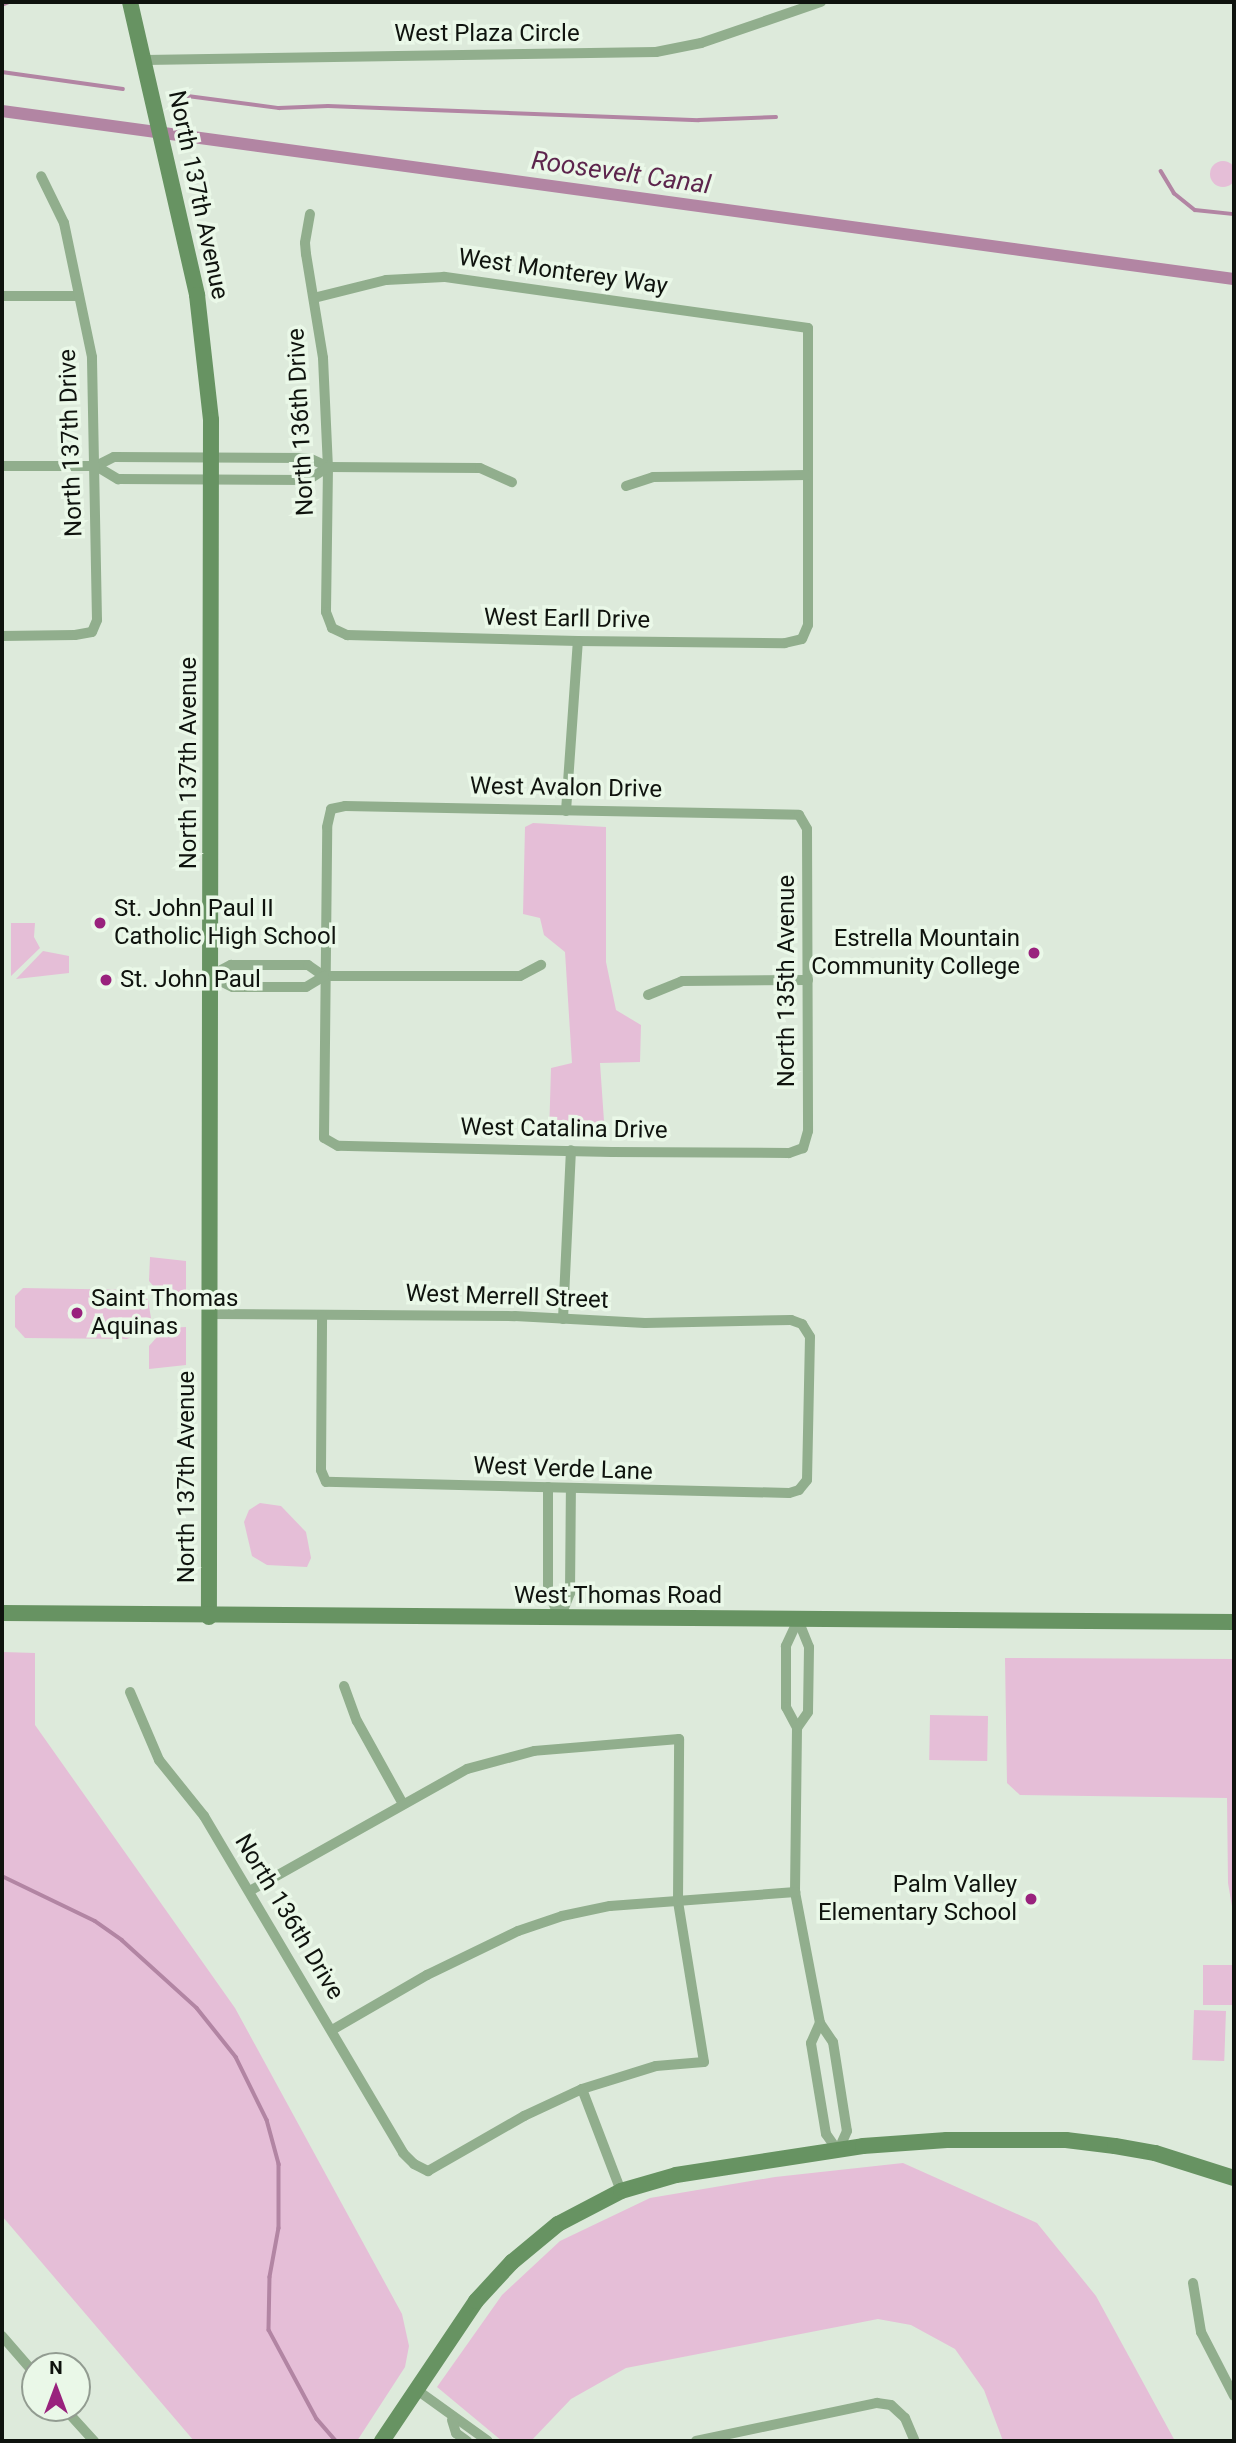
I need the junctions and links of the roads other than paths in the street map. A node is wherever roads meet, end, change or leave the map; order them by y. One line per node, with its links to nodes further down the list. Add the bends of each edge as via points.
1 (130, 2): 3 (street, North 137th Avenue)
2 (821, 2): 3 (street, West Plaza Circle, via 701,43 656,52)
3 (145, 60): 9 (street, North 137th Avenue, via 204,331)
4 (41, 176): 7 (street, North 137th Drive, via 64,223)
5 (310, 214): 8 (street, North 136th Drive, via 305,243)
6 (2, 296): 7 (street)
7 (79, 296): 11 (street, North 137th Drive, via 92,357)
8 (314, 298): 12 (street, North 136th Drive, via 323,358); 13 (street, West Monterey Way, via 386,280 444,277 808,328)
9 (211, 458): 11 (street, via 114,457); 12 (street, via 309,458); 14 (street, North 137th Avenue)
10 (2, 466): 11 (street)
11 (96, 466): 14 (street, via 118,479); 18 (street, North 137th Drive, via 96,620 92,632)
12 (328, 467): 14 (street, via 307,480); 15 (street, via 480,468); 17 (street, North 136th Drive, via 327,612)
13 (807, 475): 16 (street, via 653,477); 19 (street, West Earll Drive, via 808,625 802,639 785,643)
14 (211, 479): 23 (street, North 137th Avenue)
15 (512, 482)
16 (626, 486)
17 (332, 628): 19 (street, West Earll Drive, via 347,635)
18 (2, 635)
19 (578, 641): 20 (street)
20 (566, 811): 21 (street, West Avalon Drive); 24 (street, West Avalon Drive, via 331,809)
21 (799, 815): 25 (street, North 135th Avenue, via 807,830)
22 (541, 965): 24 (street, via 520,976)
23 (211, 976): 24 (street, via 233,987 306,988); 24 (street, via 231,965 308,965); 29 (street, North 137th Avenue)
24 (324, 976): 28 (street, West Catalina Drive, via 324,1138 338,1146)
25 (808, 981): 26 (street, via 682,981); 27 (street, North 135th Avenue, via 808,1131)
26 (648, 995)
27 (803, 1148): 28 (street, West Catalina Drive, via 789,1153)
28 (571, 1150): 31 (street)
29 (210, 1314): 30 (street, West Merrell Street); 36 (street, North 137th Avenue)
30 (322, 1315): 31 (street, West Merrell Street); 32 (street, West Verde Lane, via 321,1471 327,1482)
31 (563, 1319): 34 (street, West Merrell Street, via 802,1324 810,1336 808,1472)
32 (548, 1487): 33 (street, West Verde Lane); 37 (street, via 548,1592)
33 (571, 1488): 34 (street, West Verde Lane, via 633,1493); 37 (street, via 570,1593)
34 (799, 1490)
35 (2, 1613): 36 (street, West Thomas Road)
36 (209, 1617): 37 (street, West Thomas Road)
37 (560, 1618): 38 (street, West Thomas Road)
38 (798, 1620): 39 (street, West Thomas Road); 42 (street, via 786,1646 786,1707); 42 (street, via 810,1647 808,1712)
39 (1234, 1622)
40 (344, 1686): 43 (street, via 357,1721)
41 (130, 1692): 44 (street, North 136th Drive, via 159,1760 204,1816)
42 (797, 1728): 45 (street)
43 (403, 1804): 44 (street); 46 (street, via 467,1769 534,1751 679,1739)
44 (250, 1891): 48 (street, North 136th Drive)
45 (795, 1892): 46 (street); 47 (street)
46 (678, 1902): 48 (street, via 610,1906 518,1931 427,1975); 49 (street, via 704,2062 656,2066)
47 (820, 2023): 50 (street, via 811,2043 825,2134); 50 (street, via 834,2042 847,2131)
48 (332, 2030): 49 (street, North 136th Drive, via 403,2153 428,2171)
49 (582, 2089): 52 (street)
50 (838, 2151): 51 (street, via 947,2140 1066,2140 1155,2153); 52 (street, via 676,2175)
51 (1234, 2178)
52 (621, 2191): 58 (street, via 558,2224 512,2262 476,2301)
53 (1193, 2283): 57 (street, via 1201,2332)
54 (4, 2342): 55 (street)
55 (21, 2360)
56 (1234, 2370): 57 (street)
57 (1223, 2376): 59 (street)
58 (417, 2390): 60 (street); 63 (street)
59 (1234, 2396)
60 (452, 2420): 64 (street, via 456,2433); 65 (street, via 466,2424)
61 (77, 2422): 62 (street)
62 (94, 2441)
63 (382, 2441)
64 (467, 2441)
65 (488, 2441)
66 (696, 2441): 67 (street, via 877,2403 891,2405 905,2418)
67 (915, 2441)

